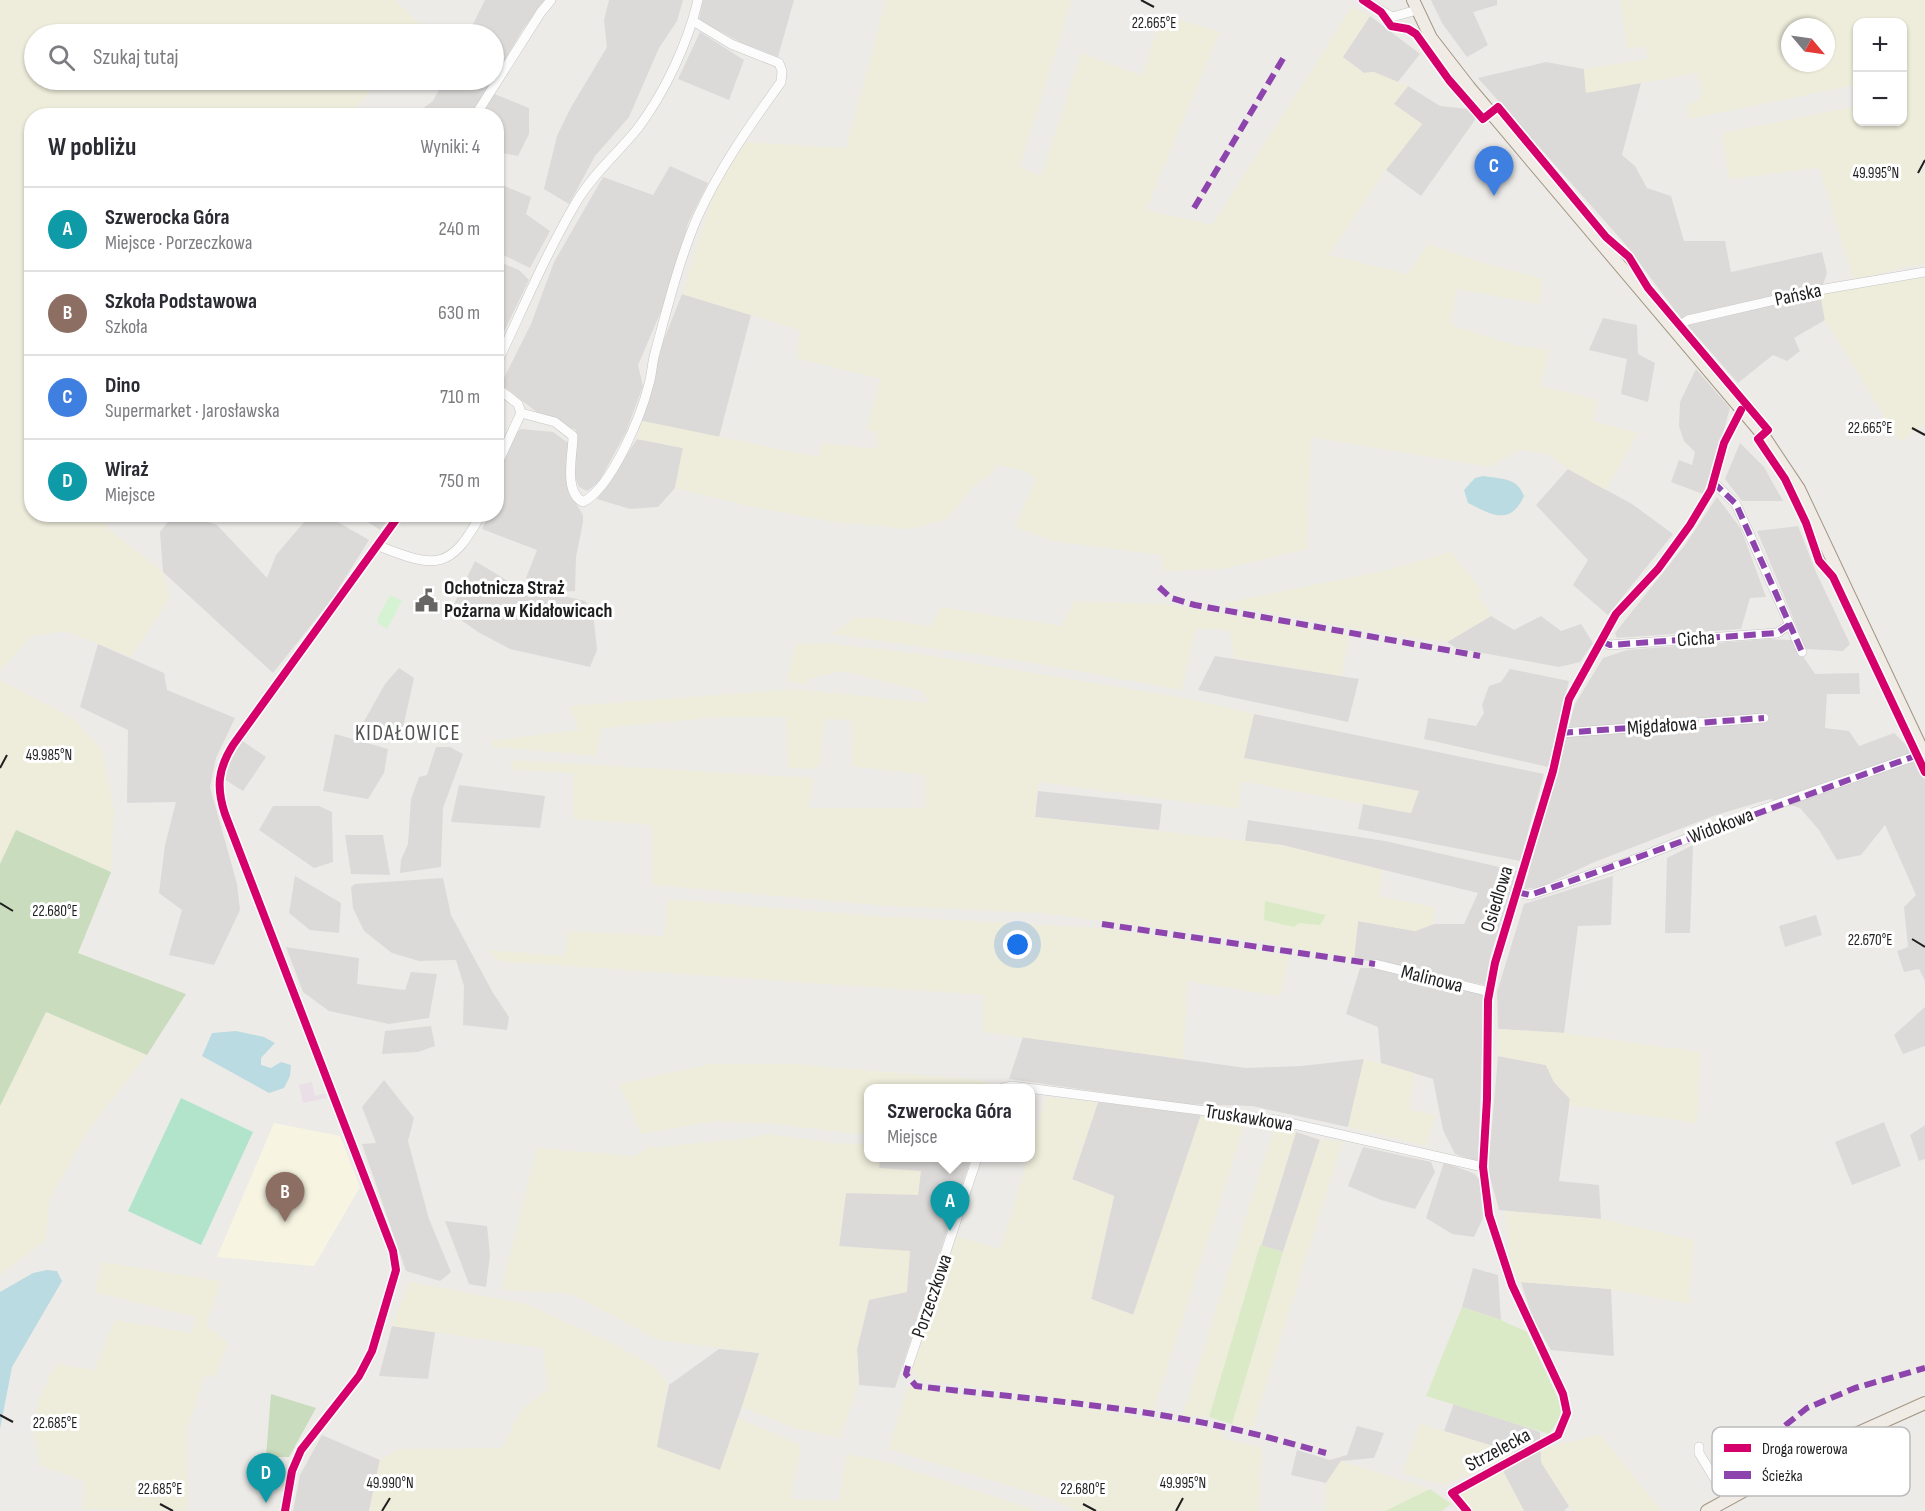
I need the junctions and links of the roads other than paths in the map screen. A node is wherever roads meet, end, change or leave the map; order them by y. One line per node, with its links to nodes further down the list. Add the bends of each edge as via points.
1 (551, 0): 6 (street)
2 (698, 0): 5 (street)
3 (1363, 0): 4 (street, via 1392,17)
4 (1415, 5): 10 (main road, via 1431,38 1469,87)
5 (693, 21): 11 (street, via 649,111 588,184 567,220); 14 (street, via 731,44 779,63 781,82 734,149 696,220 659,336 643,402 618,459 588,500 576,499 572,489 573,436 555,422)
6 (504, 70)
7 (492, 90): 8 (street)
8 (480, 108)
9 (1925, 272): 10 (street, Pańska, via 1819,290 1688,320)
10 (1674, 329): 13 (main road)
11 (504, 349)
12 (504, 393): 14 (street, via 518,404)
13 (1741, 410): 16 (street, Osiedlowa, via 1724,443); 25 (main road, via 1799,489)
14 (521, 412): 15 (street)
15 (504, 449)
16 (1713, 482): 20 (street, via 1736,504); 21 (street, Osiedlowa, via 1690,525 1658,569 1616,614)
17 (395, 522): 19 (street)
18 (476, 522): 19 (street, via 463,545 443,560 427,561)
19 (379, 546): 41 (street, via 233,745 219,774 225,814 393,1251 396,1270 372,1351 359,1376 301,1450 292,1471)
20 (1790, 625): 21 (street, Cicha, via 1777,633 1610,645); 22 (street)
21 (1601, 641): 24 (street, Osiedlowa, via 1569,699)
22 (1802, 652)
23 (1764, 718): 24 (street, Migdałowa)
24 (1561, 733): 26 (street, Osiedlowa)
25 (1924, 754): 26 (street, Widokowa, via 1741,817 1631,861 1530,895)
26 (1517, 892): 28 (street, Osiedlowa)
27 (1375, 964): 28 (street, Malinowa)
28 (1490, 992): 31 (street, Osiedlowa)
29 (1035, 1090): 31 (street, Truskawkowa, via 1276,1120)
30 (976, 1162): 32 (street, Porzeczkowa)
31 (1483, 1167): 35 (street, Osiedlowa, via 1497,1246 1566,1404 1566,1421)
32 (908, 1366)
33 (1925, 1403): 34 (main road)
34 (1871, 1427)
35 (1558, 1435): 42 (street, Strzelecka, via 1452,1493)
36 (1699, 1447): 37 (street, via 1698,1453)
37 (1712, 1475)
38 (1725, 1496): 40 (street)
39 (1733, 1496): 40 (main road)
40 (1727, 1499): 43 (main road)
41 (285, 1511)
42 (1467, 1511)
43 (1707, 1511)

